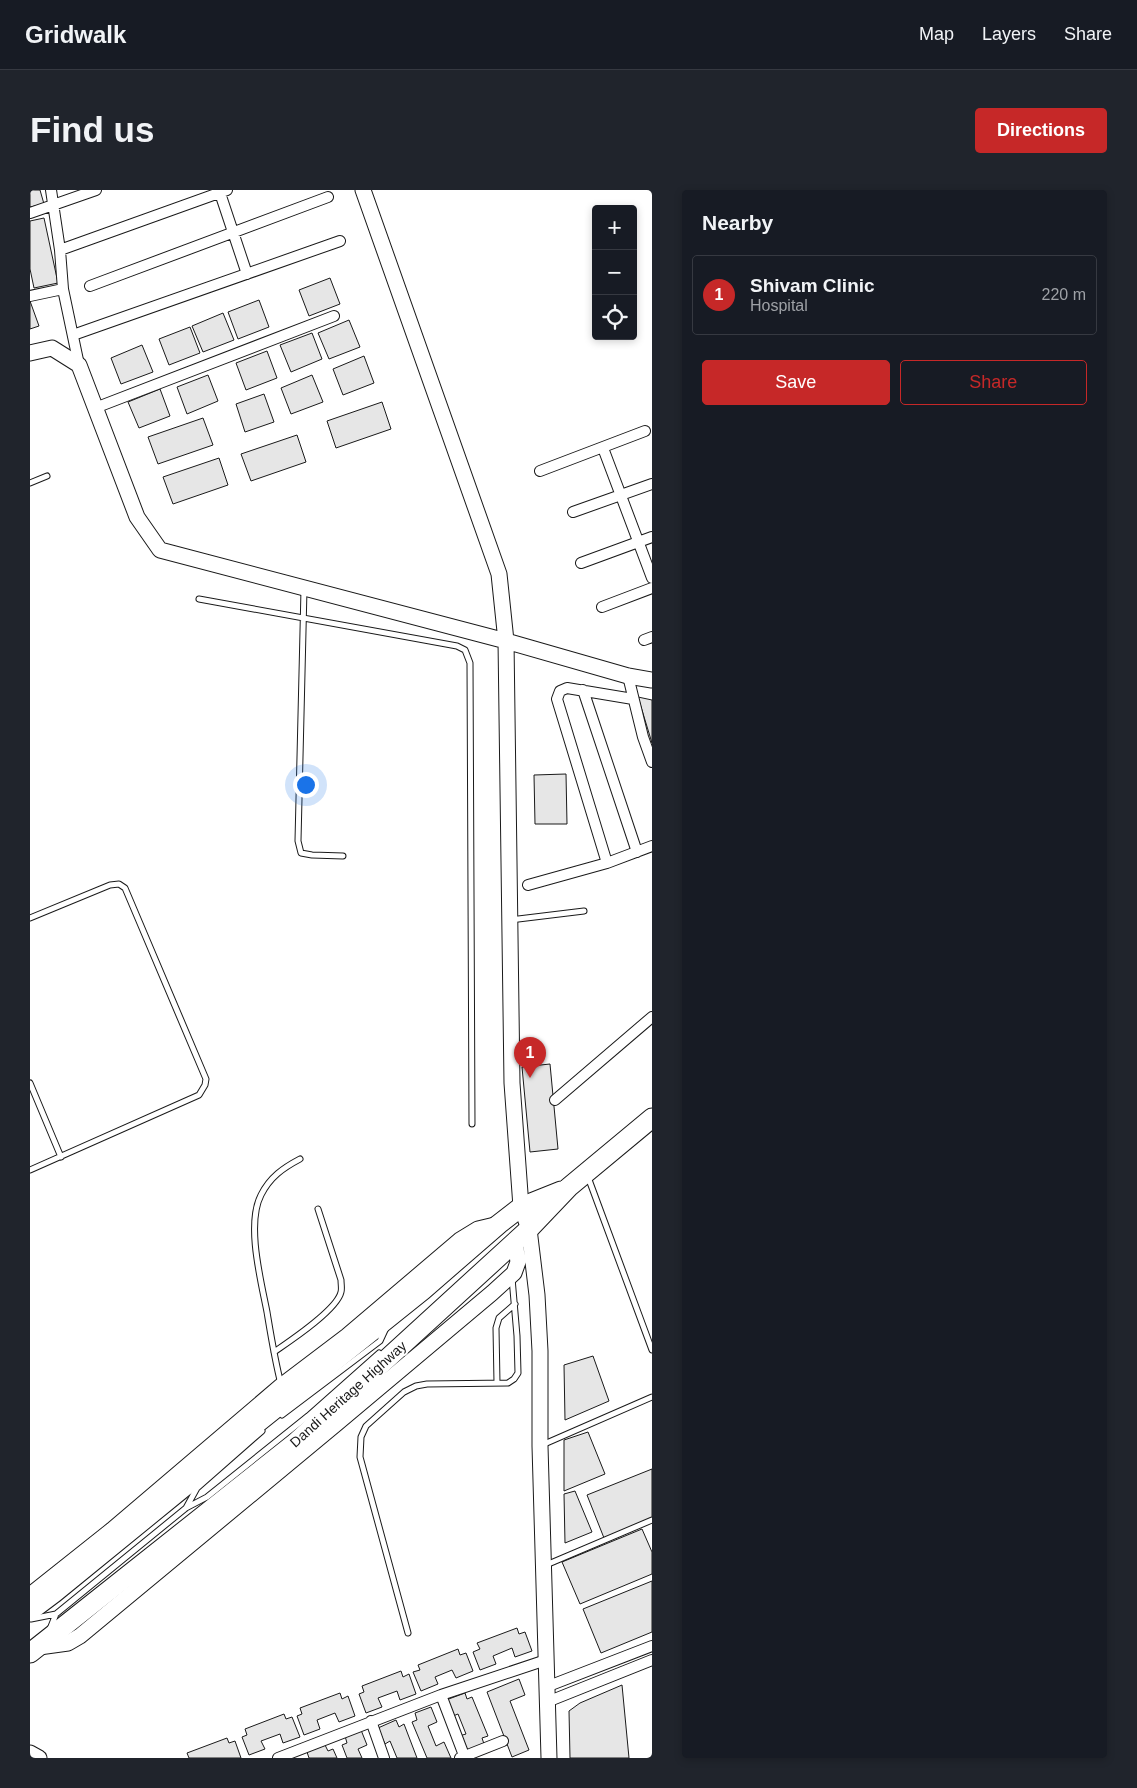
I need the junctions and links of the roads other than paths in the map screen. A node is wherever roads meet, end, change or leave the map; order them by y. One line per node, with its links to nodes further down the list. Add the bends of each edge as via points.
1 (51, 190): 6 (street)
2 (96, 190): 6 (street)
3 (363, 190): 37 (street, via 499,574)
4 (222, 191): 8 (street); 10 (street)
5 (328, 197): 8 (street)
6 (53, 206): 7 (street); 10 (street)
7 (30, 213)
8 (233, 232): 11 (street); 12 (street)
9 (340, 241): 11 (street)
10 (60, 250): 13 (street)
11 (247, 274): 16 (street)
12 (90, 286)
13 (63, 289): 14 (street); 16 (street)
14 (30, 296)
15 (334, 316): 19 (street)
16 (73, 335): 18 (street)
17 (30, 353): 18 (street, via 52,348)
18 (79, 365): 19 (street)
19 (96, 408): 33 (street, via 137,517 160,550)
20 (645, 432): 21 (street)
21 (603, 448): 22 (street); 26 (street)
22 (540, 471)
23 (47, 476): 24 (lane)
24 (30, 484)
25 (652, 484): 26 (street)
26 (621, 495): 27 (street); 29 (street)
27 (573, 512)
28 (652, 537): 29 (street)
29 (639, 542): 30 (street); 31 (street)
30 (581, 563)
31 (652, 578)
32 (652, 588): 35 (street)
33 (304, 589): 36 (lane); 37 (street)
34 (199, 599): 36 (lane)
35 (602, 607)
36 (304, 617): 45 (lane, via 298,841 301,853); 55 (lane, via 457,646 465,650 470,663)
37 (506, 641): 38 (street); 50 (street)
38 (628, 676): 39 (street); 41 (street)
39 (652, 680)
40 (583, 690): 41 (street); 44 (street); 46 (street, via 567,688 557,699)
41 (633, 699): 42 (street)
42 (652, 762)
43 (652, 846): 44 (street)
44 (637, 852): 46 (street)
45 (343, 856)
46 (607, 863): 47 (street)
47 (528, 885)
48 (584, 911): 50 (lane)
49 (30, 918): 56 (lane, via 110,885 119,884 124,888 206,1079 199,1095)
50 (510, 920): 61 (street, via 512,1082)
51 (652, 1017): 53 (street)
52 (30, 1083): 56 (lane)
53 (555, 1100)
54 (652, 1118): 59 (highway, Dandi Heritage Highway)
55 (472, 1124)
56 (62, 1157): 58 (lane)
57 (300, 1158): 71 (lane, via 269,1181 260,1196 256,1216 256,1248)
58 (30, 1170)
59 (586, 1172): 60 (highway, Dandi Heritage Highway); 70 (lane)
60 (569, 1187): 61 (highway); 64 (highway, Dandi Heritage Highway)
61 (520, 1207): 63 (highway); 64 (street)
62 (318, 1209): 71 (lane, via 341,1280 341,1292 338,1300 323,1315)
63 (499, 1224): 68 (highway); 73 (street, via 478,1229 460,1240)
64 (529, 1229): 65 (highway, Dandi Heritage Highway); 77 (street, via 540,1351)
65 (515, 1241): 66 (street, via 518,1262); 87 (highway, Dandi Heritage Highway, via 474,1274 295,1443)
66 (511, 1275): 67 (lane); 87 (street, via 80,1636 68,1644)
67 (515, 1304): 72 (lane, via 499,1318 496,1328); 72 (lane, via 518,1373 508,1383)
68 (390, 1316): 73 (highway); 75 (lane, via 380,1341)
69 (387, 1347): 78 (lane, via 207,1497)
70 (652, 1350)
71 (274, 1352): 73 (lane)
72 (497, 1383): 85 (lane, via 416,1386 404,1392 366,1426 361,1437 360,1457)
73 (283, 1393): 81 (street); 82 (highway, via 184,1487)
74 (652, 1398): 77 (lane)
75 (276, 1419)
76 (268, 1425): 78 (lane, via 197,1488)
77 (540, 1446): 80 (street)
78 (186, 1508): 83 (lane)
79 (652, 1520): 80 (lane)
80 (543, 1566): 88 (street)
81 (30, 1595)
82 (30, 1611)
83 (56, 1614): 84 (lane); 87 (lane)
84 (30, 1619)
85 (408, 1634)
86 (652, 1646): 91 (street)
87 (34, 1650)
88 (546, 1660): 90 (street); 91 (street)
89 (652, 1660): 91 (street)
90 (441, 1695): 92 (street); 96 (street)
91 (546, 1695): 100 (street)
92 (371, 1721): 95 (street); 99 (street)
93 (503, 1741): 96 (street)
94 (30, 1753): 97 (street)
95 (303, 1753): 98 (street)
96 (463, 1757)
97 (38, 1758)
98 (278, 1758)
99 (384, 1758)
100 (549, 1758)

